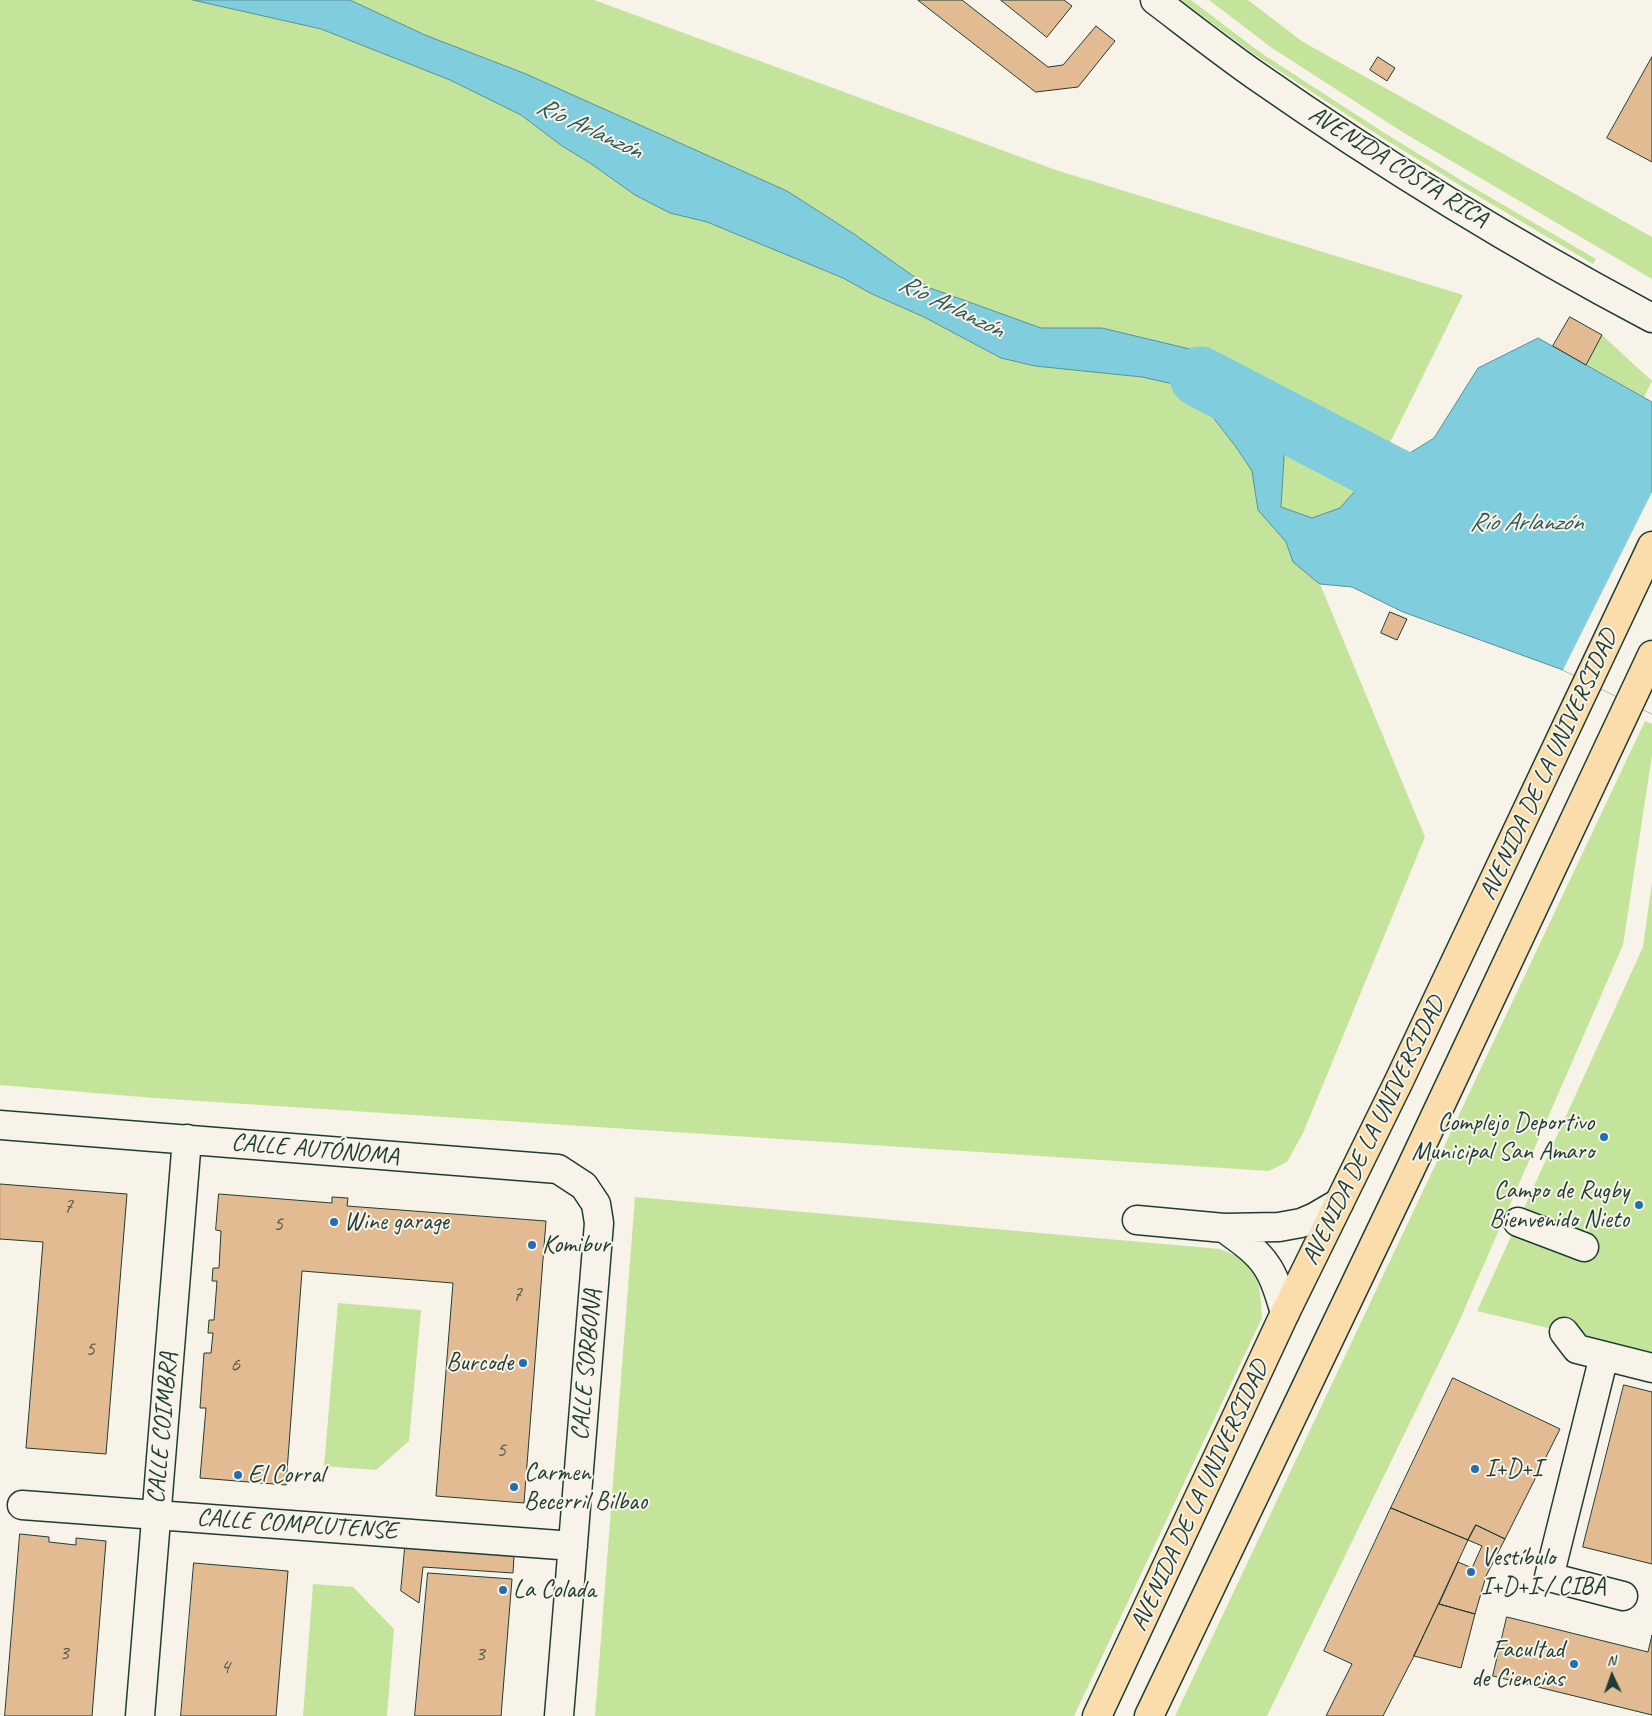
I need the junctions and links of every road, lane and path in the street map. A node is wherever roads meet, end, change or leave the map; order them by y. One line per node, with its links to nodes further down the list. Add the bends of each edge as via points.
1 (1155, 0): 2 (street, AVENIDA COSTA RICA, via 1254,74 1331,126 1482,221)
2 (1652, 318)
3 (1652, 546): 7 (main road, AVENIDA DE LA UNIVERSIDAD)
4 (1652, 655): 24 (main road, AVENIDA DE LA UNIVERSIDAD)
5 (0, 1125): 6 (street, CALLE AUTÓNOMA)
6 (186, 1139): 10 (street, CALLE AUTÓNOMA, via 558,1169 584,1186 596,1204); 18 (street, CALLE COIMBRA)
7 (1339, 1203): 11 (street, via 1301,1223 1279,1227); 13 (main road, AVENIDA DE LA UNIVERSIDAD)
8 (1137, 1220): 11 (street)
9 (1518, 1222): 12 (street)
10 (599, 1223): 19 (street, CALLE SORBONA)
11 (1224, 1228): 13 (street, via 1266,1265)
12 (1584, 1247)
13 (1285, 1313): 23 (main road, AVENIDA DE LA UNIVERSIDAD)
14 (1564, 1332): 15 (street, via 1577,1349)
15 (1604, 1356): 16 (street); 20 (street, via 1549,1577)
16 (1652, 1368)
17 (22, 1505): 18 (street, CALLE COMPLUTENSE)
18 (156, 1514): 19 (street, CALLE COMPLUTENSE); 21 (street, CALLE COIMBRA)
19 (573, 1546): 22 (street, CALLE SORBONA)
20 (1624, 1596)
21 (140, 1716)
22 (559, 1716)
23 (1097, 1716)
24 (1149, 1716)

